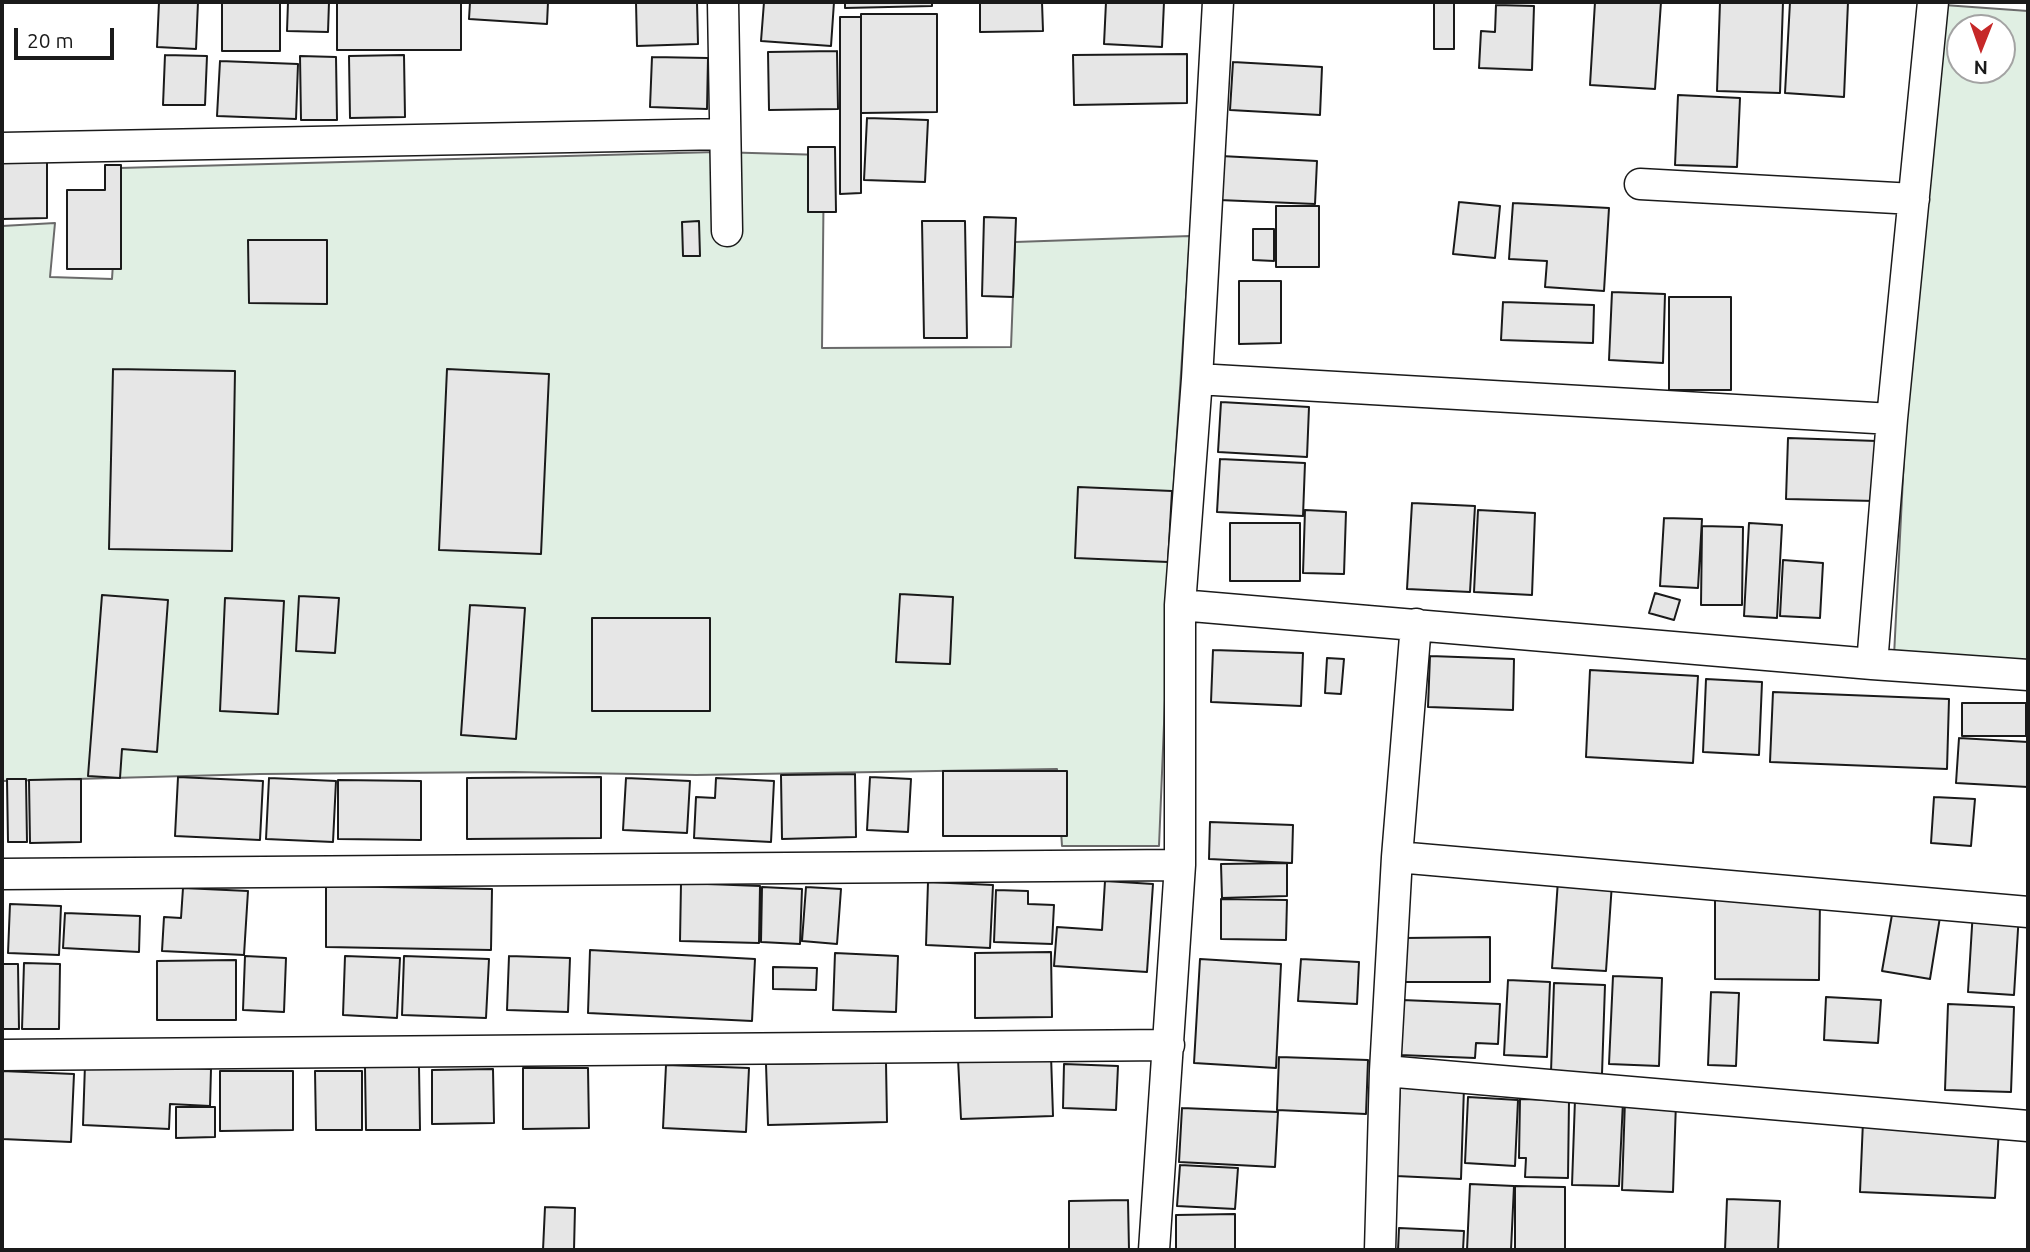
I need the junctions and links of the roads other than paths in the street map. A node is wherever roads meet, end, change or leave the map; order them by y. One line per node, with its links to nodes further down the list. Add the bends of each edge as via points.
1 (723, 2): 4 (street)
2 (1218, 2): 9 (street)
3 (1933, 2): 7 (street)
4 (725, 134): 5 (street); 8 (street)
5 (2, 148)
6 (1640, 184): 7 (street)
7 (1914, 199): 10 (street)
8 (727, 231)
9 (1197, 379): 10 (street); 11 (street)
10 (1892, 419): 13 (street)
11 (1180, 605): 12 (street); 16 (street)
12 (1416, 624): 13 (street); 15 (street)
13 (1872, 664): 14 (street)
14 (2028, 675)
15 (1397, 857): 18 (street); 21 (street)
16 (1180, 865): 17 (street); 19 (street)
17 (2, 874)
18 (2028, 912)
19 (1169, 1045): 20 (street); 23 (street)
20 (2, 1055)
21 (1385, 1070): 22 (street); 24 (street)
22 (2028, 1126)
23 (1154, 1250)
24 (1380, 1250)

